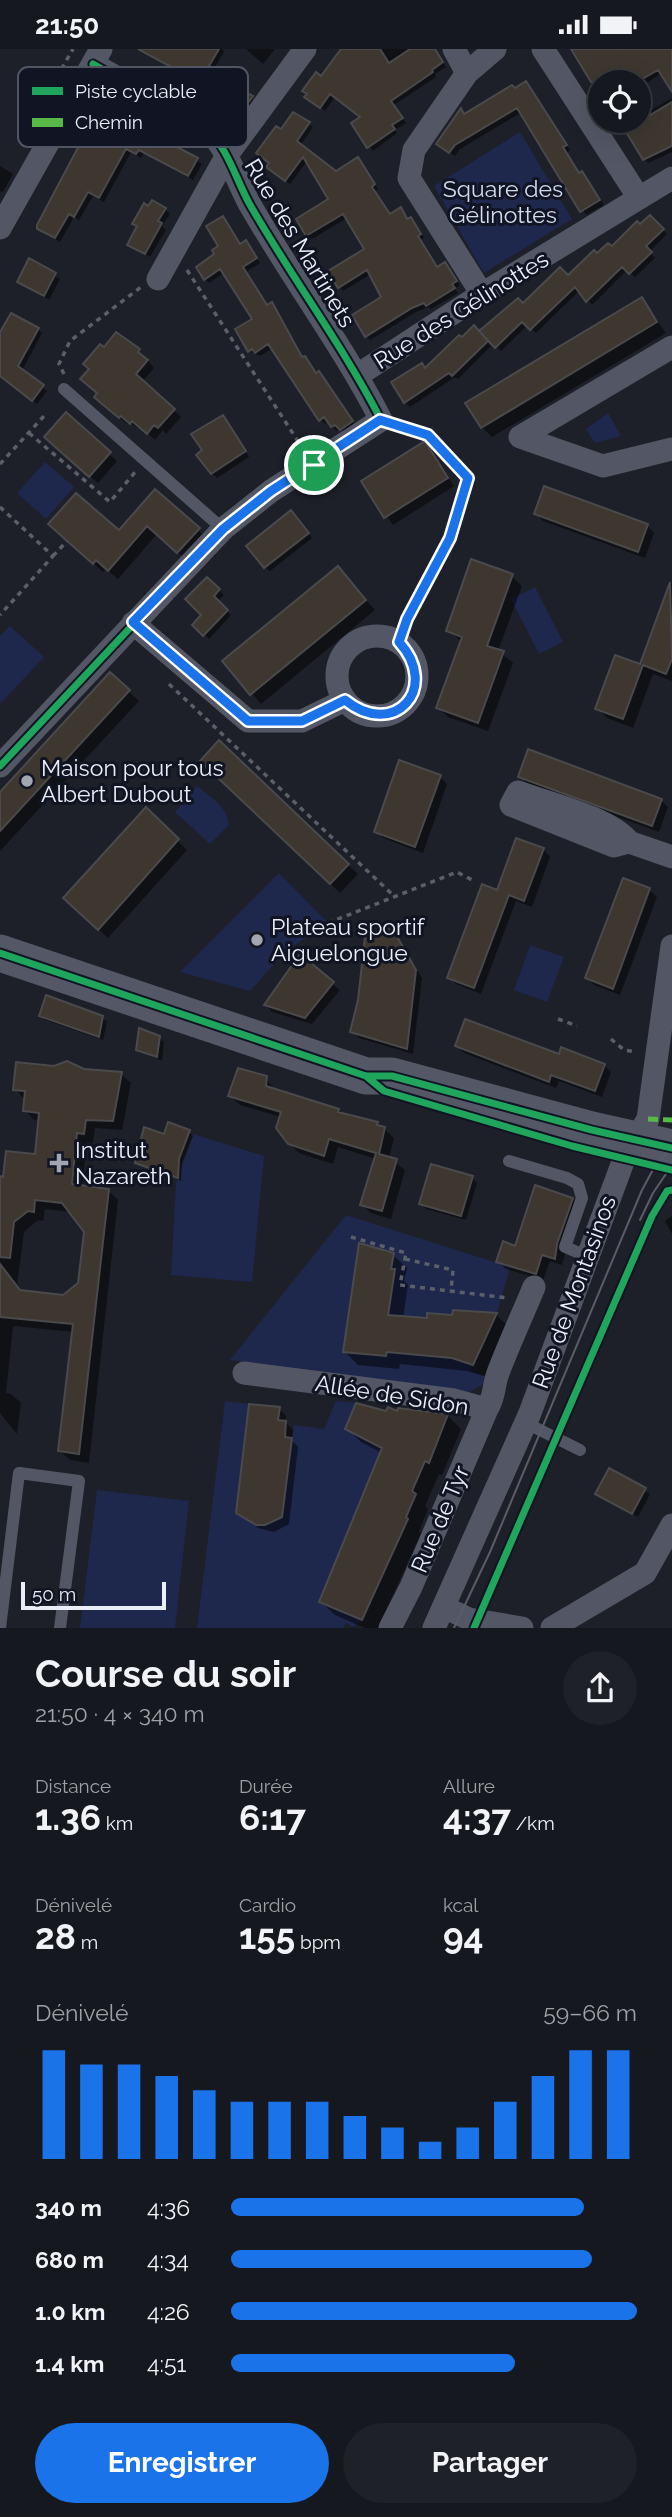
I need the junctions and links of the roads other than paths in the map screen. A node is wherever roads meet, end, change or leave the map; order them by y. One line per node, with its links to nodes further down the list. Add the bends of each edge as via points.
1 (306, 49): 8 (street)
2 (454, 49): 7 (street)
3 (495, 49): 7 (street)
4 (543, 49): 14 (street)
5 (97, 57): 6 (street, Rue des Martinets)
6 (112, 67)
7 (467, 73): 17 (street, via 414,150 409,178)
8 (248, 127)
9 (46, 147): 15 (street)
10 (223, 147): 12 (street, Rue des Martinets)
11 (233, 147): 12 (street)
12 (227, 155): 16 (street); 19 (street, Rue des Martinets, via 249,202)
13 (672, 178): 14 (street, Rue des Gélinottes)
14 (639, 198): 17 (street, Rue des Gélinottes)
15 (0, 228)
16 (158, 279)
17 (482, 294): 19 (street, Rue des Gélinottes)
18 (672, 347): 21 (street, via 520,437 603,466)
19 (358, 375): 22 (street, Rue des Martinets, via 380,420 271,491)
20 (64, 389): 22 (lane)
21 (672, 449)
22 (223, 529): 23 (street)
23 (133, 622): 24 (street, via 248,721 302,721); 25 (street)
24 (345, 700): 24 (street, via 337,669 342,654 353,643 368,636 384,636 399,642 413,657 418,676 413,695 399,710 380,716 360,712)
25 (0, 766)
26 (629, 842): 27 (street)
27 (672, 857)
28 (672, 946): 31 (street, Rue de Montasinos, via 648,1119)
29 (0, 953): 31 (main road, via 366,1076 384,1091)
30 (672, 1147): 31 (main road)
31 (631, 1149): 33 (main road); 34 (street, Rue de Montasinos)
32 (509, 1161): 34 (lane, via 578,1184 582,1198 565,1247)
33 (672, 1170)
34 (589, 1257): 38 (street, Rue de Montasinos)
35 (530, 1296): 37 (street, Rue de Tyr, via 496,1378)
36 (244, 1373): 37 (street, Allée de Sidon)
37 (491, 1403): 38 (street, Allée de Sidon); 44 (street, Rue de Tyr)
38 (528, 1418): 39 (lane); 41 (street, Rue de Montasinos)
39 (580, 1450)
40 (672, 1525): 47 (street, via 645,1573)
41 (444, 1607): 45 (street, Rue de Montasinos); 46 (street, via 469,1619)
42 (0, 1628): 43 (lane, via 19,1473 79,1481)
43 (60, 1628)
44 (390, 1628)
45 (433, 1628)
46 (522, 1628)
47 (552, 1628)

